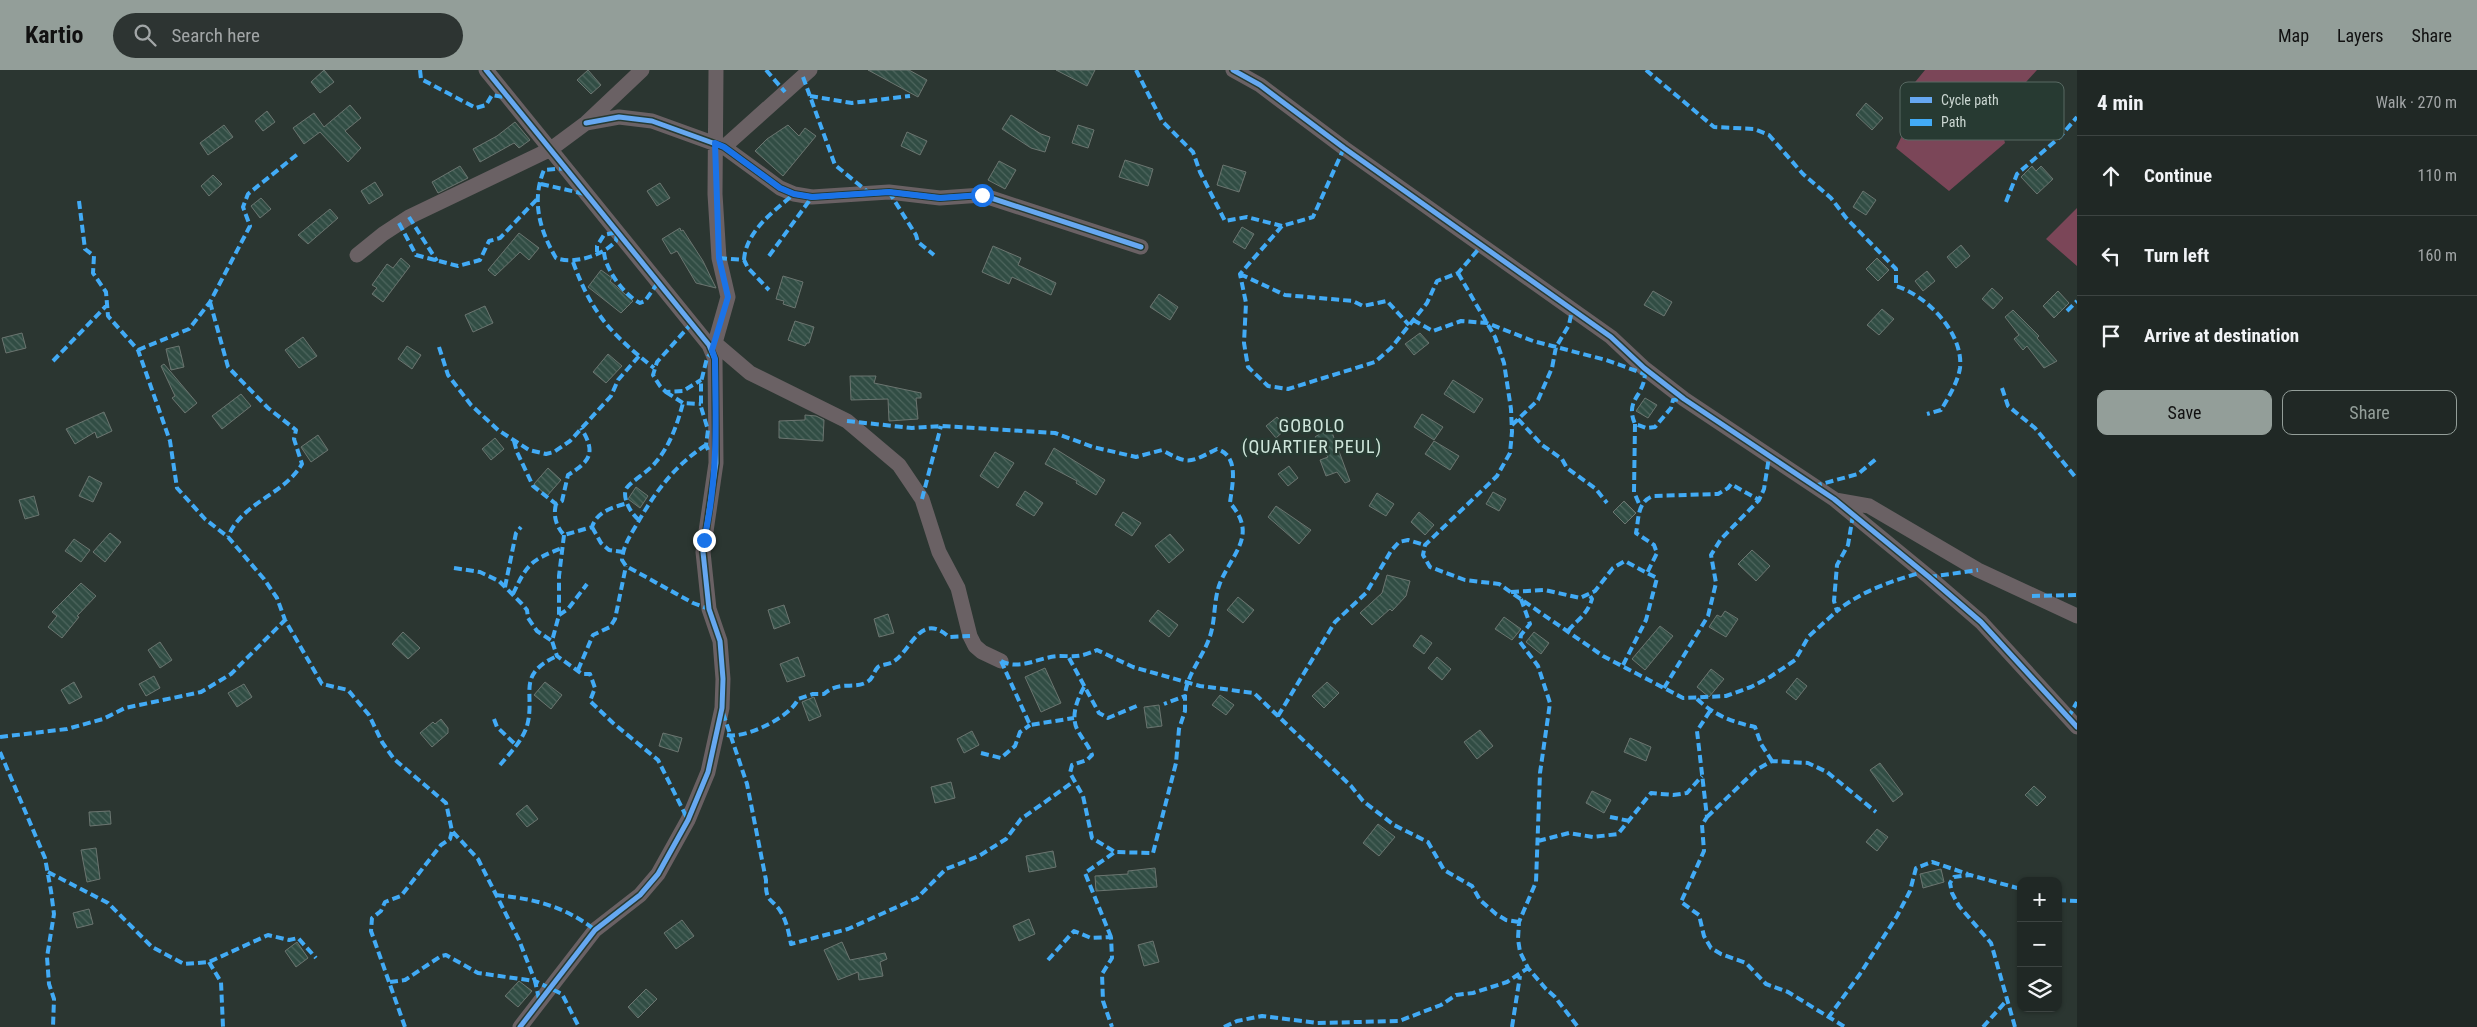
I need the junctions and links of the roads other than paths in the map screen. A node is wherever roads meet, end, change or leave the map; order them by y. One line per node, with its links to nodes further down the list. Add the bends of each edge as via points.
1 (486, 70): 8 (street)
2 (642, 70): 6 (street)
3 (716, 70): 7 (street)
4 (810, 70): 7 (street)
5 (1232, 70): 12 (street, via 1260,85 1611,337 1684,399)
6 (586, 123): 7 (street, via 619,117 635,118); 8 (street)
7 (720, 145): 9 (street, via 780,188 794,194 812,197 889,192 940,198 982,195); 11 (street, via 719,258 728,297)
8 (551, 148): 10 (street, via 409,217); 11 (street)
9 (1141, 246)
10 (358, 255)
11 (714, 347): 14 (street, via 750,373 847,421 899,465 922,499 939,552 958,588 975,646); 16 (street, via 716,463 703,563 708,609 720,641 723,679 722,708 708,772 688,820 658,874 640,895 594,930)
12 (1834, 500): 13 (street, via 1869,506 1978,570); 15 (street, via 1975,616)
13 (2077, 616)
14 (1001, 661)
15 (2077, 727)
16 (520, 1027)

